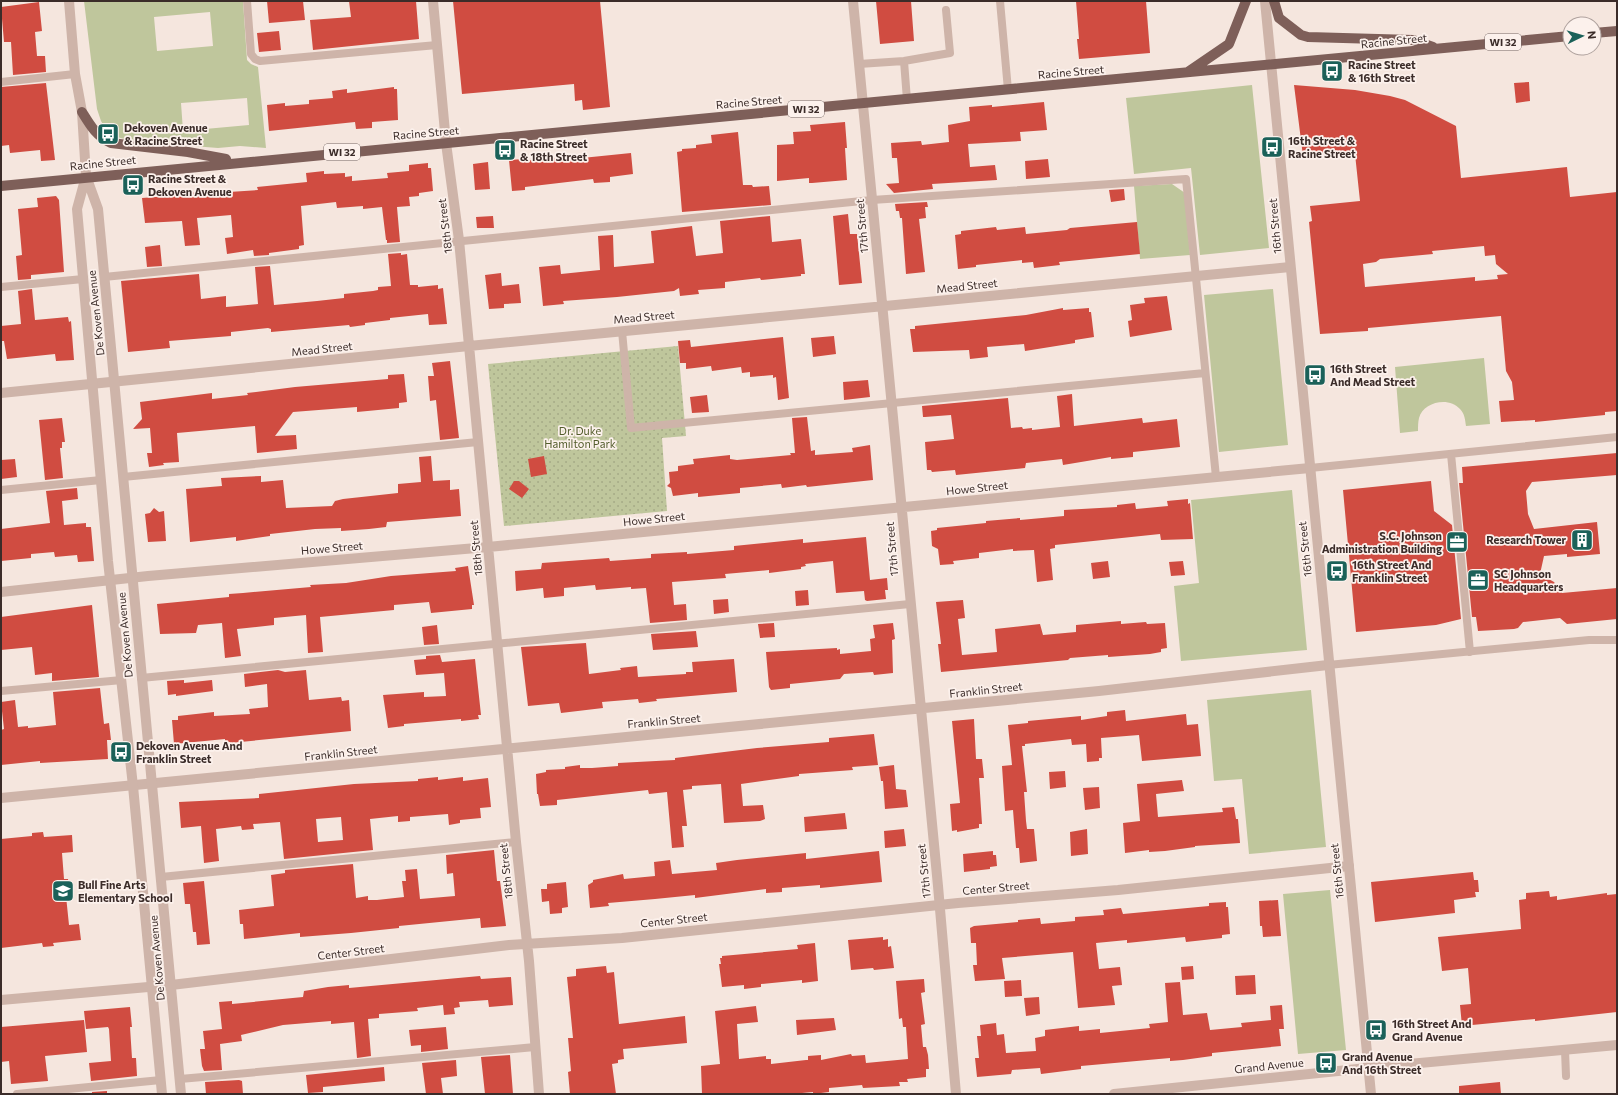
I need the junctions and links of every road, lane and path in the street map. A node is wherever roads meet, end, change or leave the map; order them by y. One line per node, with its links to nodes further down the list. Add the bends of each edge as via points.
1 (68, 1): 19 (street, De Koven Avenue)
2 (247, 1): 13 (lane, via 251,54 260,61)
3 (433, 1): 13 (street, 18th Street)
4 (853, 1): 16 (street, 17th Street)
5 (1000, 1): 21 (lane)
6 (1246, 1): 18 (main road, via 1229,44)
7 (1265, 1): 17 (street, 16th Street)
8 (1274, 1): 14 (main road, via 1280,18 1308,37 1413,40)
9 (946, 10): 15 (lane, via 950,54)
10 (1617, 31): 11 (main road)
11 (1602, 32)
12 (1562, 37): 14 (main road, Racine Street / WI 32)
13 (437, 45): 25 (street, 18th Street)
14 (1436, 49): 17 (main road, Racine Street / WI 32)
15 (904, 61): 16 (lane); 22 (lane)
16 (859, 64): 23 (street, 17th Street)
17 (1271, 65): 18 (main road, Racine Street / WI 32); 31 (street, 16th Street)
18 (1187, 73): 21 (main road, Racine Street / WI 32)
19 (75, 74): 20 (lane); 24 (street, De Koven Avenue)
20 (1, 82)
21 (1008, 90): 22 (main road, Racine Street / WI 32)
22 (907, 100): 23 (main road, Racine Street / WI 32)
23 (863, 104): 25 (main road, Racine Street / WI 32); 29 (street, 17th Street)
24 (82, 112): 26 (main road, via 95,132 102,139 112,143); 27 (street, De Koven Avenue)
25 (446, 143): 26 (main road, Racine Street / WI 32); 30 (street, 18th Street)
26 (238, 161): 27 (main road, Racine Street / WI 32)
27 (86, 176): 28 (main road, Racine Street / WI 32); 33 (street, De Koven Avenue, via 98,209); 34 (street, De Koven Avenue, via 77,209)
28 (1, 186)
29 (872, 200): 30 (lane); 32 (lane, via 1186,179); 36 (street, 17th Street)
30 (459, 240): 33 (lane); 38 (street, 18th Street)
31 (1290, 267): 32 (street, Mead Street); 47 (street, 16th Street)
32 (1195, 276): 36 (street, Mead Street); 39 (lane)
33 (104, 277): 40 (street, De Koven Avenue)
34 (83, 279): 35 (lane); 41 (street, De Koven Avenue)
35 (1, 287)
36 (882, 306): 37 (street, Mead Street); 43 (street, 17th Street)
37 (622, 331): 38 (street, Mead Street); 43 (lane, via 631,428)
38 (469, 346): 40 (street, Mead Street); 45 (street, 18th Street)
39 (1205, 373): 43 (lane); 49 (lane)
40 (115, 383): 41 (street, Mead Street); 48 (street, De Koven Avenue)
41 (93, 385): 42 (street, Mead Street); 50 (street, De Koven Avenue)
42 (1, 393)
43 (891, 403): 52 (street, 17th Street)
44 (1617, 437): 46 (lane)
45 (478, 442): 48 (lane); 53 (street, 18th Street)
46 (1451, 454): 47 (lane); 60 (lane)
47 (1310, 468): 49 (street, Howe Street); 61 (street, 16th Street)
48 (123, 477): 54 (street, De Koven Avenue)
49 (1216, 477): 52 (street, Howe Street)
50 (101, 480): 51 (lane); 55 (street, De Koven Avenue)
51 (1, 490)
52 (901, 507): 53 (street, Howe Street); 57 (street, 17th Street)
53 (488, 547): 54 (street, Howe Street); 59 (street, 18th Street)
54 (132, 578): 55 (street, Howe Street); 62 (street, De Koven Avenue)
55 (110, 580): 56 (street, Howe Street); 63 (street, De Koven Avenue)
56 (1, 592)
57 (910, 604): 59 (lane); 65 (street, 17th Street)
58 (1617, 640): 60 (lane, via 1589,640)
59 (497, 644): 62 (lane); 66 (street, 18th Street)
60 (1470, 652): 61 (lane)
61 (1328, 665): 65 (street, Franklin Street); 71 (street, 16th Street)
62 (141, 678): 67 (street, De Koven Avenue)
63 (122, 680): 64 (lane); 68 (street, De Koven Avenue)
64 (1, 691)
65 (920, 708): 66 (street, Franklin Street); 73 (street, 17th Street)
66 (507, 748): 67 (street, Franklin Street); 70 (street, 18th Street)
67 (153, 784): 68 (street, Franklin Street); 72 (street, De Koven Avenue)
68 (132, 786): 69 (street, Franklin Street); 76 (street, De Koven Avenue)
69 (1, 798)
70 (516, 842): 72 (lane); 74 (street, 18th Street)
71 (1349, 866): 73 (street, Center Street, via 1118,890); 81 (street, 16th Street)
72 (161, 877): 75 (street, De Koven Avenue)
73 (939, 905): 74 (street, Center Street, via 622,938); 89 (street, 17th Street)
74 (527, 944): 75 (street, Center Street); 79 (street, 18th Street)
75 (171, 985): 76 (street, Center Street); 83 (street, De Koven Avenue)
76 (152, 987): 77 (street, Center Street); 84 (street, De Koven Avenue)
77 (1, 1000)
78 (1617, 1045): 80 (street, Grand Avenue)
79 (535, 1047): 83 (lane); 88 (street, 18th Street)
80 (1565, 1050): 81 (street, Grand Avenue); 82 (lane)
81 (1368, 1068): 90 (street, Grand Avenue); 91 (street, 16th Street)
82 (1566, 1076)
83 (180, 1079): 87 (street, De Koven Avenue)
84 (161, 1080): 85 (lane); 86 (street, De Koven Avenue)
85 (17, 1094)
86 (162, 1094)
87 (181, 1094)
88 (539, 1094)
89 (956, 1094)
90 (1114, 1094)
91 (1371, 1094)

